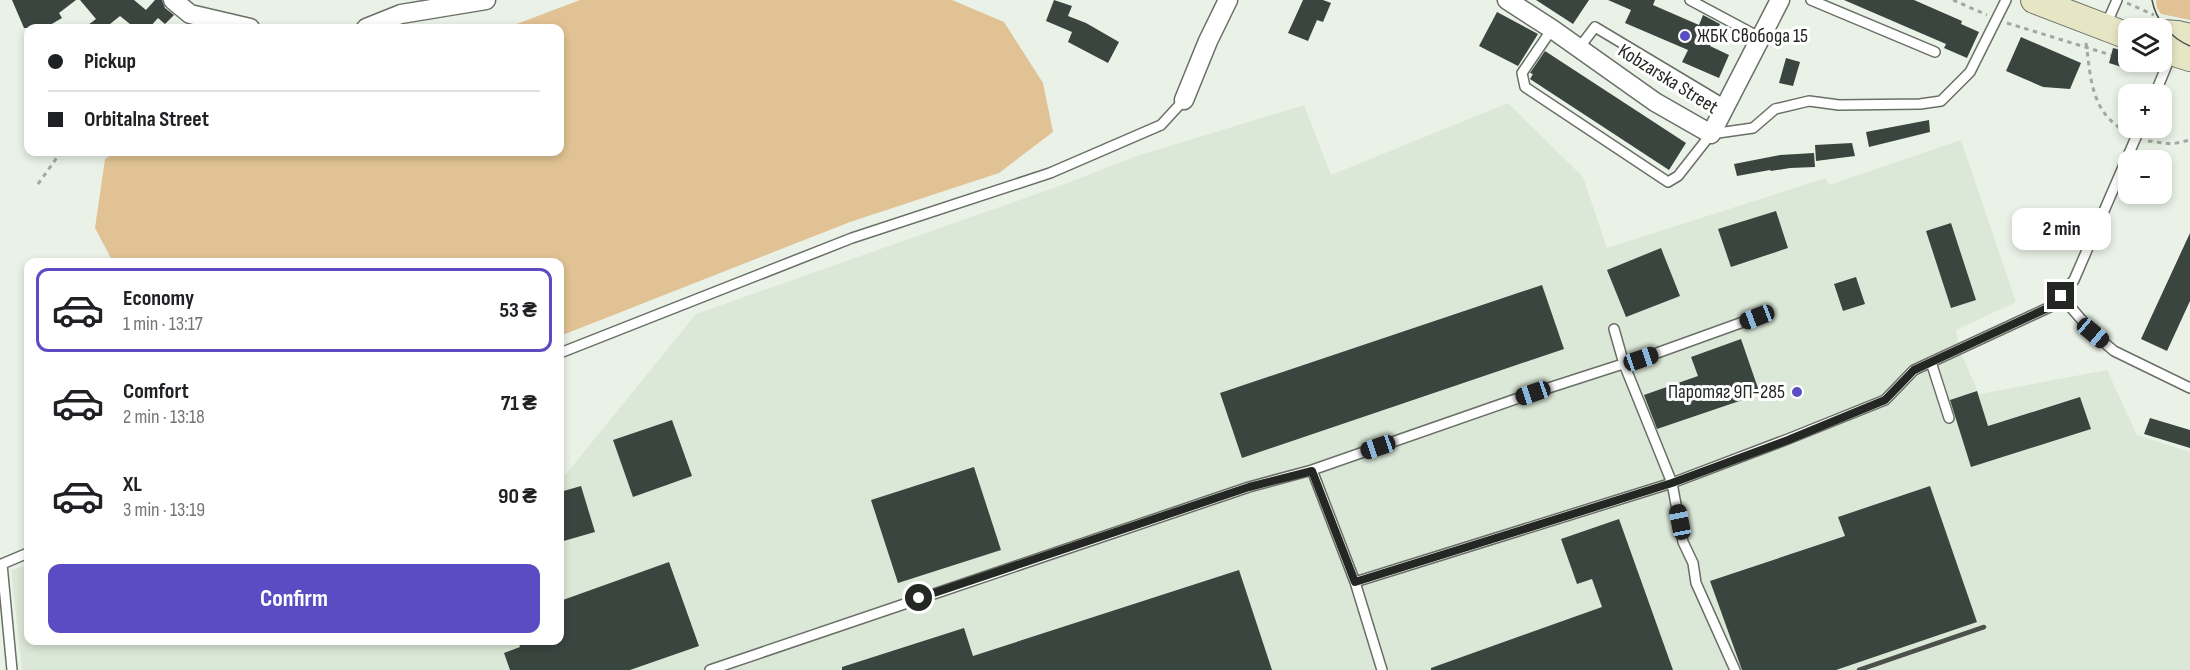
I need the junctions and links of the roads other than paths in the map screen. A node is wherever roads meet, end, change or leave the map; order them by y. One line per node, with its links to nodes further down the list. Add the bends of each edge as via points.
1 (172, 0): 11 (street, via 190,14)
2 (486, 0): 12 (street, via 400,14)
3 (1228, 0): 20 (street)
4 (1507, 0): 13 (street, Kobzarska Street)
5 (1690, 0): 15 (lane)
6 (1780, 0): 15 (street, Kobzarska Street)
7 (1811, 0): 18 (lane)
8 (2006, 0): 22 (lane, via 1970,72 1941,101 1920,105 1809,101 1775,109 1753,128)
9 (2034, 0): 14 (main road)
10 (2117, 0): 14 (lane)
11 (233, 24)
12 (376, 24)
13 (1552, 29): 17 (street, Kobzarska Street); 22 (lane, via 1522,73 1525,87 1640,164 1668,182 1678,176)
14 (2112, 33)
15 (1761, 38): 21 (street, Kobzarska Street)
16 (2175, 46): 19 (lane)
17 (1579, 48): 21 (lane, via 1595,27); 22 (street, Kobzarska Street, via 1655,102)
18 (1935, 52)
19 (2159, 84)
20 (1184, 100): 27 (lane, via 1161,125 1050,172 852,238)
21 (1727, 106): 22 (street, Kobzarska Street)
22 (1711, 134)
23 (2136, 138): 24 (lane, via 2074,280)
24 (2061, 296): 28 (lane, via 2052,306); 30 (lane, via 2114,351)
25 (1757, 317): 29 (lane)
26 (1614, 330): 29 (lane)
27 (564, 350)
28 (1931, 362): 31 (lane); 33 (lane, via 1914,370 1885,400)
29 (1624, 364): 32 (lane); 33 (lane)
30 (2190, 388)
31 (1948, 418)
32 (1312, 471): 36 (lane); 38 (lane, via 1249,487)
33 (1672, 483): 36 (lane); 40 (lane, via 1683,542 1693,563 1696,583)
34 (24, 555): 35 (lane)
35 (1, 564): 37 (lane)
36 (1355, 582): 39 (lane)
37 (12, 670)
38 (710, 670)
39 (1382, 670)
40 (1735, 670)

